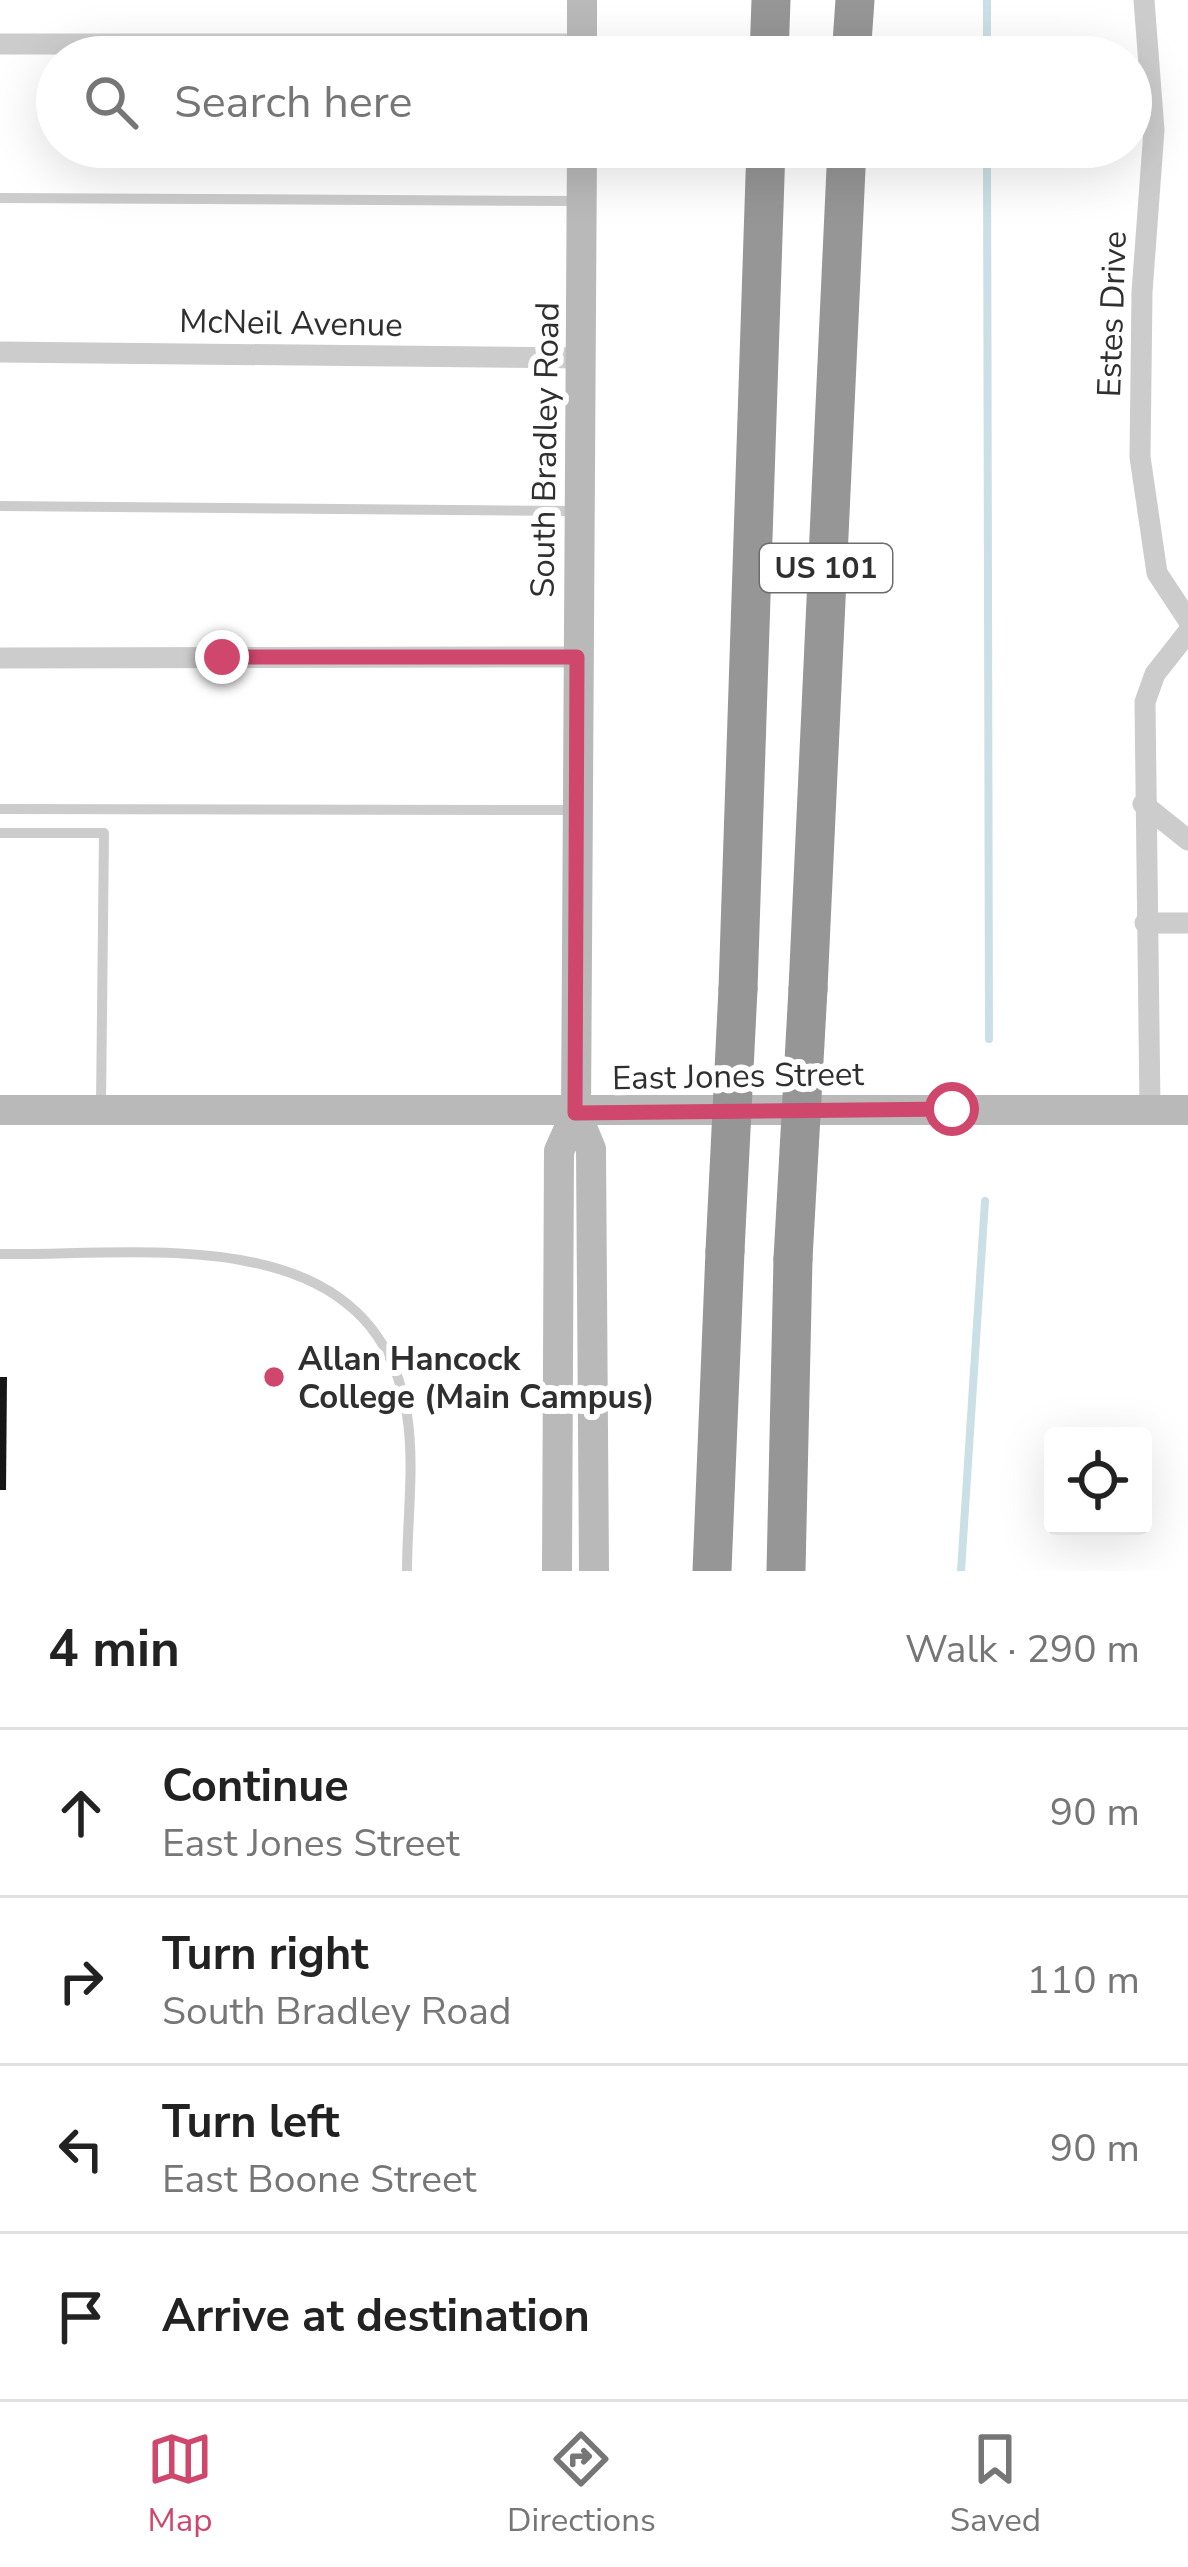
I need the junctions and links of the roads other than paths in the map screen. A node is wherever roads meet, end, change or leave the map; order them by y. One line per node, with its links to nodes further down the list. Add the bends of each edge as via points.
1 (582, 0): 5 (street)
2 (772, 0): 6 (highway)
3 (854, 0): 7 (highway)
4 (1144, 0): 8 (street, Estes Drive)
5 (582, 36)
6 (770, 36)
7 (852, 36)
8 (1147, 36)
9 (0, 44): 10 (street)
10 (36, 44)
11 (1152, 104): 12 (street, Estes Drive)
12 (1152, 157)
13 (582, 168): 18 (street, South Bradley Road)
14 (765, 168): 43 (highway, US 101, bridge)
15 (846, 168): 44 (highway, US 101, bridge, via 793,1259)
16 (1151, 168): 23 (street, Estes Drive, via 1140,457 1157,573)
17 (0, 198): 18 (lane)
18 (582, 201): 20 (street, South Bradley Road)
19 (0, 352): 20 (street, McNeil Avenue)
20 (582, 358): 22 (street, South Bradley Road)
21 (0, 506): 22 (lane)
22 (579, 511): 25 (street, South Bradley Road)
23 (1188, 620)
24 (1188, 632): 27 (street, via 1155,674 1145,702)
25 (577, 657): 26 (street); 29 (street, South Bradley Road)
26 (0, 658)
27 (1143, 804): 31 (street); 32 (street)
28 (0, 809): 29 (lane)
29 (575, 810): 38 (street, South Bradley Road)
30 (0, 832): 36 (lane, via 104,833)
31 (1188, 840)
32 (1145, 922): 33 (street); 34 (street)
33 (1188, 923)
34 (1150, 1109): 37 (street, East Jones Street); 38 (street, East Jones Street)
35 (0, 1110): 36 (street, East Jones Street)
36 (101, 1110): 38 (street, East Jones Street)
37 (1188, 1110)
38 (575, 1113): 41 (street, South Bradley Road, via 560,1151); 42 (street, South Bradley Road, via 591,1149)
39 (0, 1254): 40 (lane, via 246,1256 319,1281 360,1316 392,1363 407,1415)
40 (407, 1571)
41 (556, 1571)
42 (594, 1571)
43 (712, 1571)
44 (786, 1571)

